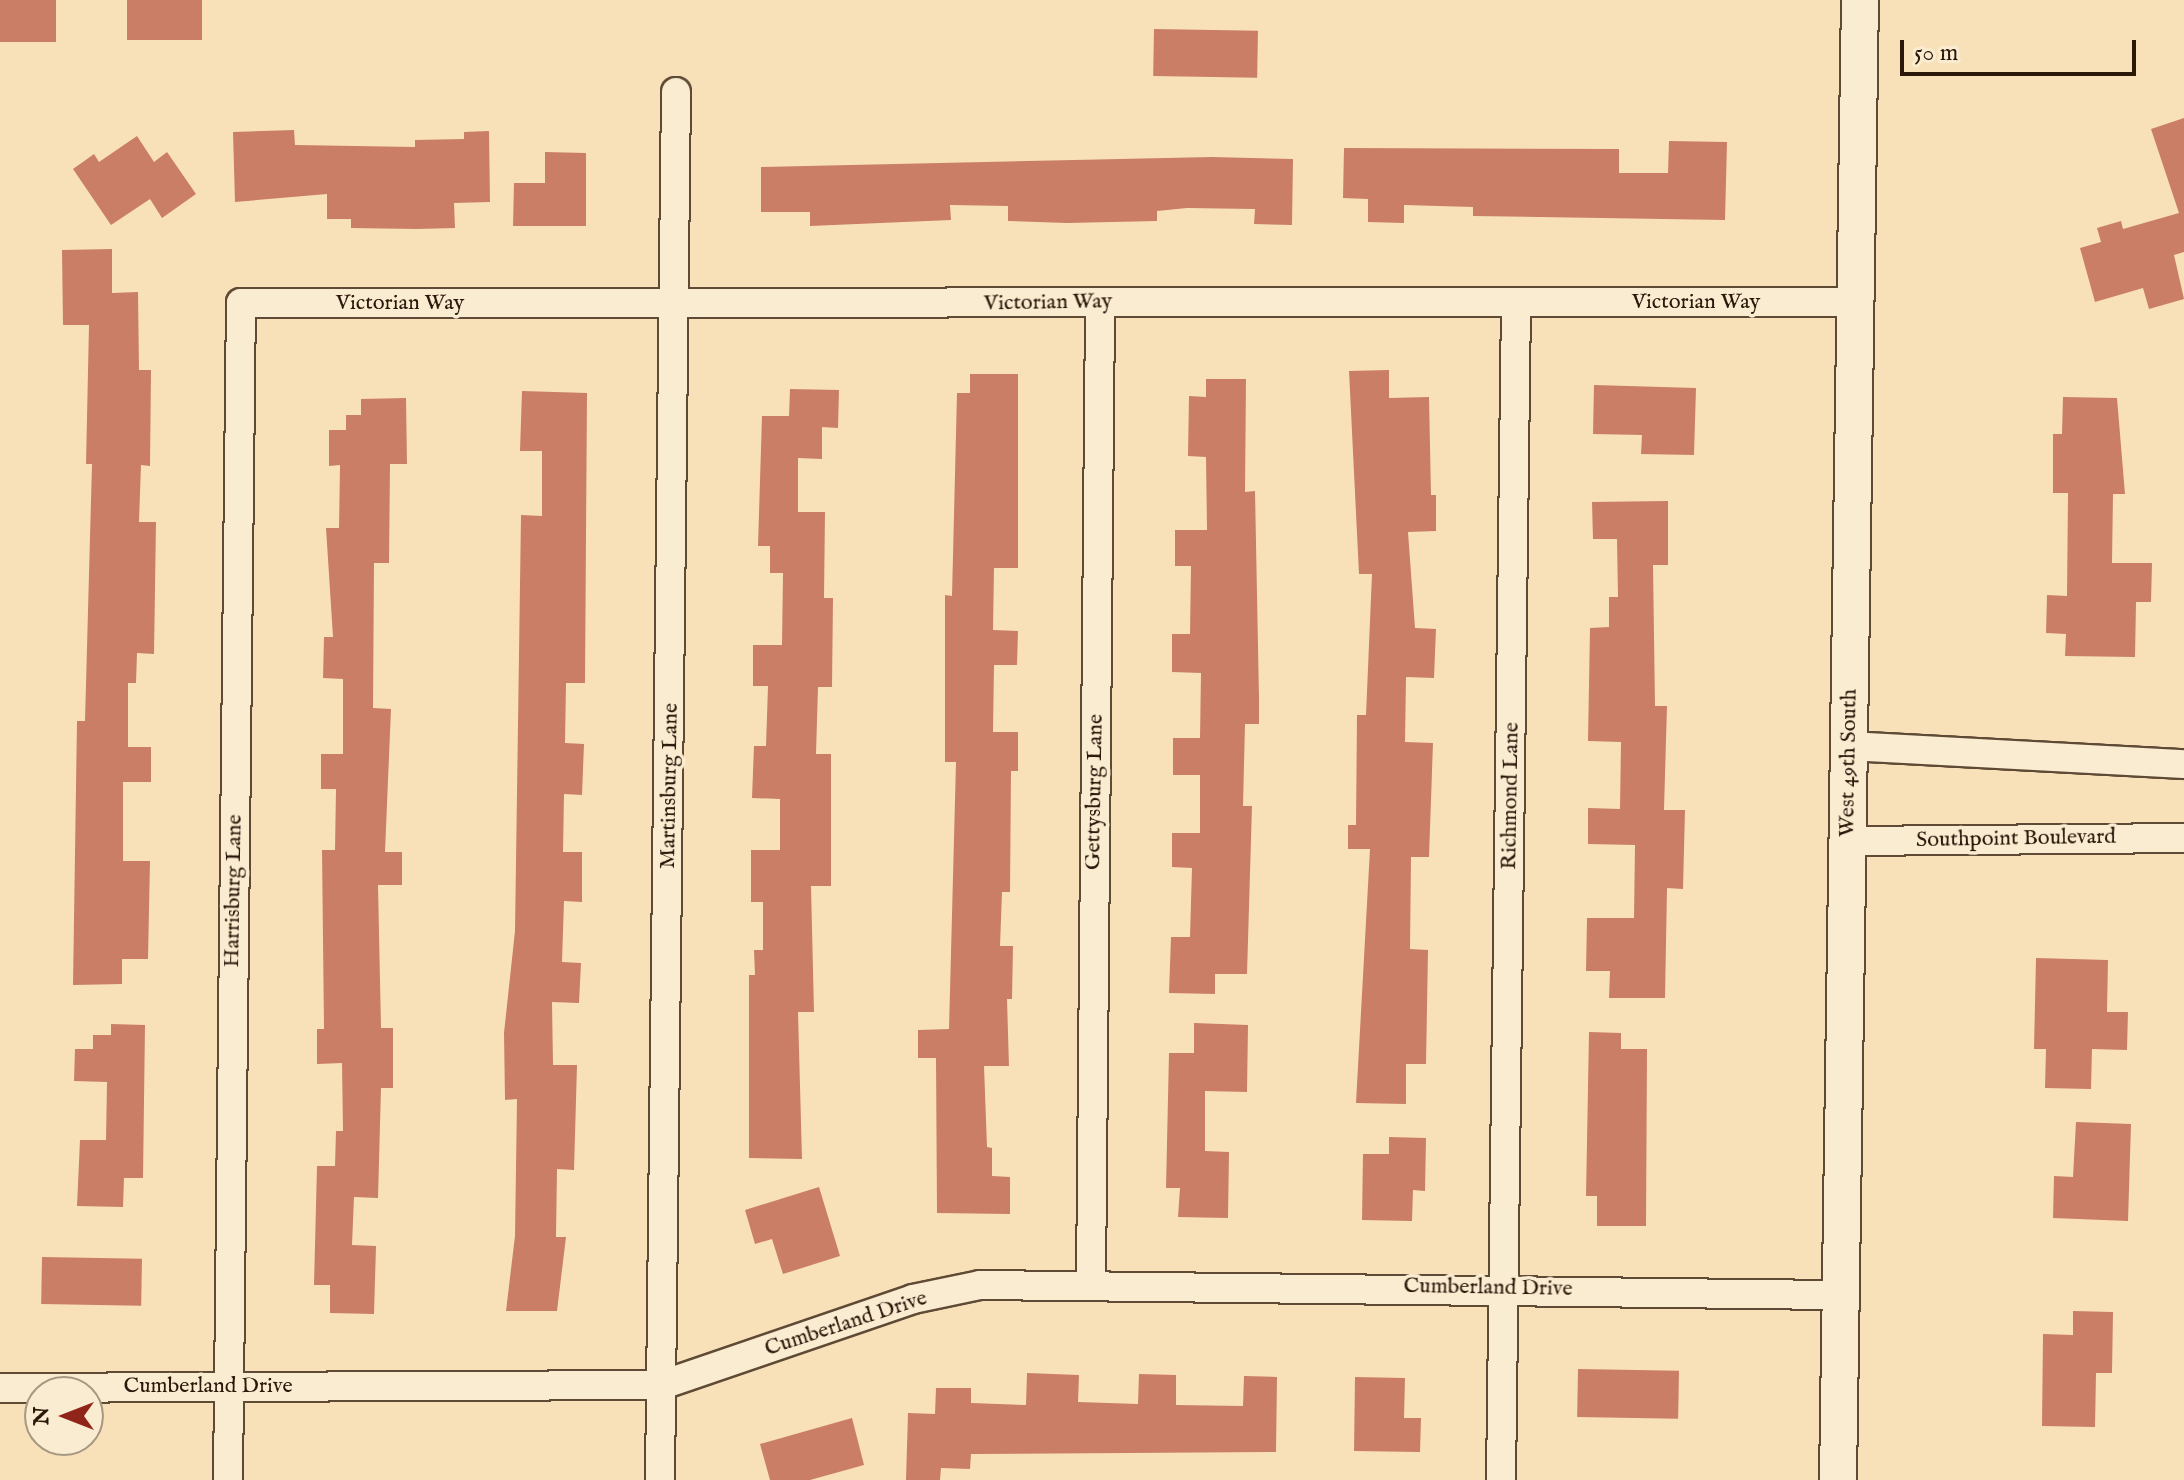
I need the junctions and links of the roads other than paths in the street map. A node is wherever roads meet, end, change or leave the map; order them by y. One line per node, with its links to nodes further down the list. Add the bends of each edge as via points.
1 (1860, 0): 3 (street, West 49th South)
2 (676, 92): 7 (street, Martinsburg Lane)
3 (1856, 302): 6 (street, Victorian Way); 8 (street, West 49th South)
4 (241, 303): 7 (street, Victorian Way); 16 (street, Harrisburg Lane)
5 (1100, 303): 6 (street, Victorian Way); 7 (street, Victorian Way); 12 (street, Gettysburg Lane)
6 (1516, 304): 13 (street, Richmond Lane)
7 (676, 306): 15 (street, Martinsburg Lane)
8 (1849, 746): 9 (street); 11 (street, West 49th South)
9 (2184, 764)
10 (2184, 838): 11 (street, Southpoint Boulevard)
11 (1848, 841): 14 (street, West 49th South)
12 (1091, 1282): 13 (street, Cumberland Drive); 15 (street, Cumberland Drive, via 980,1285 913,1299)
13 (1505, 1287): 14 (street, Cumberland Drive); 20 (street, Richmond Lane)
14 (1840, 1295): 21 (street, West 49th South)
15 (662, 1385): 16 (street, Cumberland Drive); 19 (street, Martinsburg Lane)
16 (229, 1387): 17 (street, Cumberland Drive); 18 (street, Harrisburg Lane)
17 (0, 1388)
18 (228, 1480)
19 (660, 1480)
20 (1501, 1480)
21 (1838, 1480)

